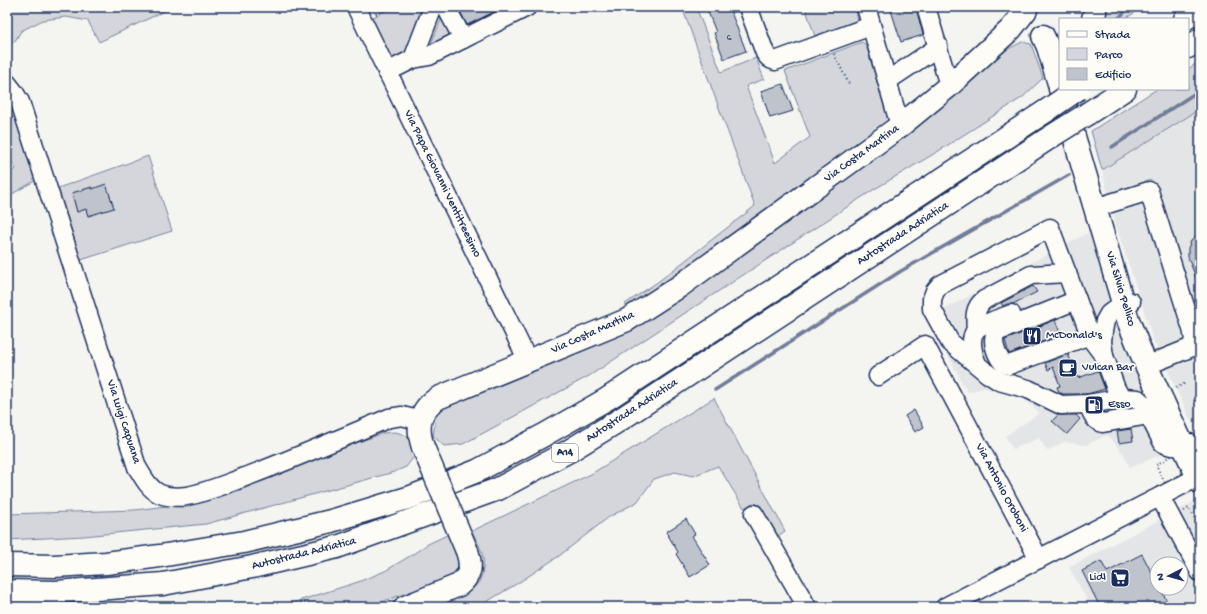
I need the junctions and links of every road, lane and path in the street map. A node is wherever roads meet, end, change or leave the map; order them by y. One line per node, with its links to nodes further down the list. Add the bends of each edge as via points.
1 (356, 7): 20 (street, Via Papa Giovanni Ventitreesimo)
2 (433, 7): 19 (street)
3 (446, 7): 14 (street)
4 (527, 7): 14 (street)
5 (748, 7): 16 (street, via 765,52 772,60 780,60)
6 (866, 7): 13 (street)
7 (926, 7): 17 (street)
8 (1095, 7): 10 (main road)
9 (1200, 9): 11 (main road)
10 (1093, 18)
11 (1186, 18)
12 (1038, 25): 24 (main road, Via Silvio Pellico, via 1048,46); 25 (main road, Via Costa Martina, via 1012,29)
13 (871, 26): 16 (street); 21 (street)
14 (463, 39): 19 (street, via 429,56)
15 (1200, 40): 18 (main road)
16 (830, 42): 23 (path)
17 (938, 45): 21 (street); 25 (street)
18 (1189, 47)
19 (413, 59): 20 (street)
20 (387, 72): 38 (street, Via Papa Giovanni Ventitreesimo)
21 (887, 81): 30 (street)
22 (7, 83): 49 (street, Via Luigi Capuana, via 20,102 137,467 152,489 173,496 201,493 284,462 388,418 402,416)
23 (849, 84)
24 (1059, 84)
25 (949, 86): 30 (main road, Via Costa Martina)
26 (1061, 90): 31 (main road, Via Silvio Pellico)
27 (1070, 90): 31 (main road, Via Silvio Pellico)
28 (1077, 90): 57 (main road, Autostrada Adriatica / A14, bridge, via 607,399 477,471 411,497 244,542 106,563)
29 (1123, 90): 59 (main road, Autostrada Adriatica / A14, bridge, via 618,421 498,489 337,547 252,567 163,584 56,592)
30 (900, 126): 38 (main road, Via Costa Martina, via 680,286 627,320)
31 (1099, 206): 34 (main road, Via Silvio Pellico); 39 (street, via 1149,191 1194,338 1190,348)
32 (1067, 273): 33 (street); 35 (street, via 1032,275 984,300 976,309); 40 (street, via 1050,228 940,285 932,299 932,309 950,342)
33 (1075, 296): 34 (street); 35 (street); 36 (street); 36 (street, via 997,332 993,340 999,359 1009,365)
34 (1121, 307): 37 (street, via 1105,321 1102,342); 39 (main road, Via Silvio Pellico); 50 (main road, Via Silvio Pellico, via 1146,365)
35 (976, 329): 40 (street, via 972,347)
36 (1090, 335): 37 (street)
37 (1104, 356): 45 (street, via 1116,389)
38 (528, 361): 49 (main road, Via Costa Martina, via 438,398 426,407)
39 (1153, 362): 50 (main road, Via Silvio Pellico)
40 (977, 364): 47 (street, via 999,381 1028,389 1061,405)
41 (878, 376): 56 (street, Via Antonio Oroboni, via 925,345)
42 (1186, 383): 44 (path)
43 (1200, 384): 46 (path)
44 (1176, 388)
45 (1124, 398): 47 (street); 48 (street, via 1138,399)
46 (1194, 401)
47 (1088, 404): 48 (street, via 1094,418 1103,423)
48 (1149, 415): 50 (street, via 1163,444)
49 (421, 421): 60 (main road, Via Costa Martina, bridge, via 420,438 467,552 470,569 459,586)
50 (1187, 445): 51 (main road, Via Silvio Pellico)
51 (1199, 475): 52 (street)
52 (1162, 490): 52 (path, via 1185,468 1177,452 1156,465); 56 (street); 58 (street)
53 (1180, 513): 55 (path, via 1189,508)
54 (754, 514): 61 (street)
55 (1200, 528)
56 (1039, 559): 62 (street)
57 (7, 565)
58 (1200, 572)
59 (7, 592)
60 (404, 607)
61 (807, 607)
62 (945, 607)

